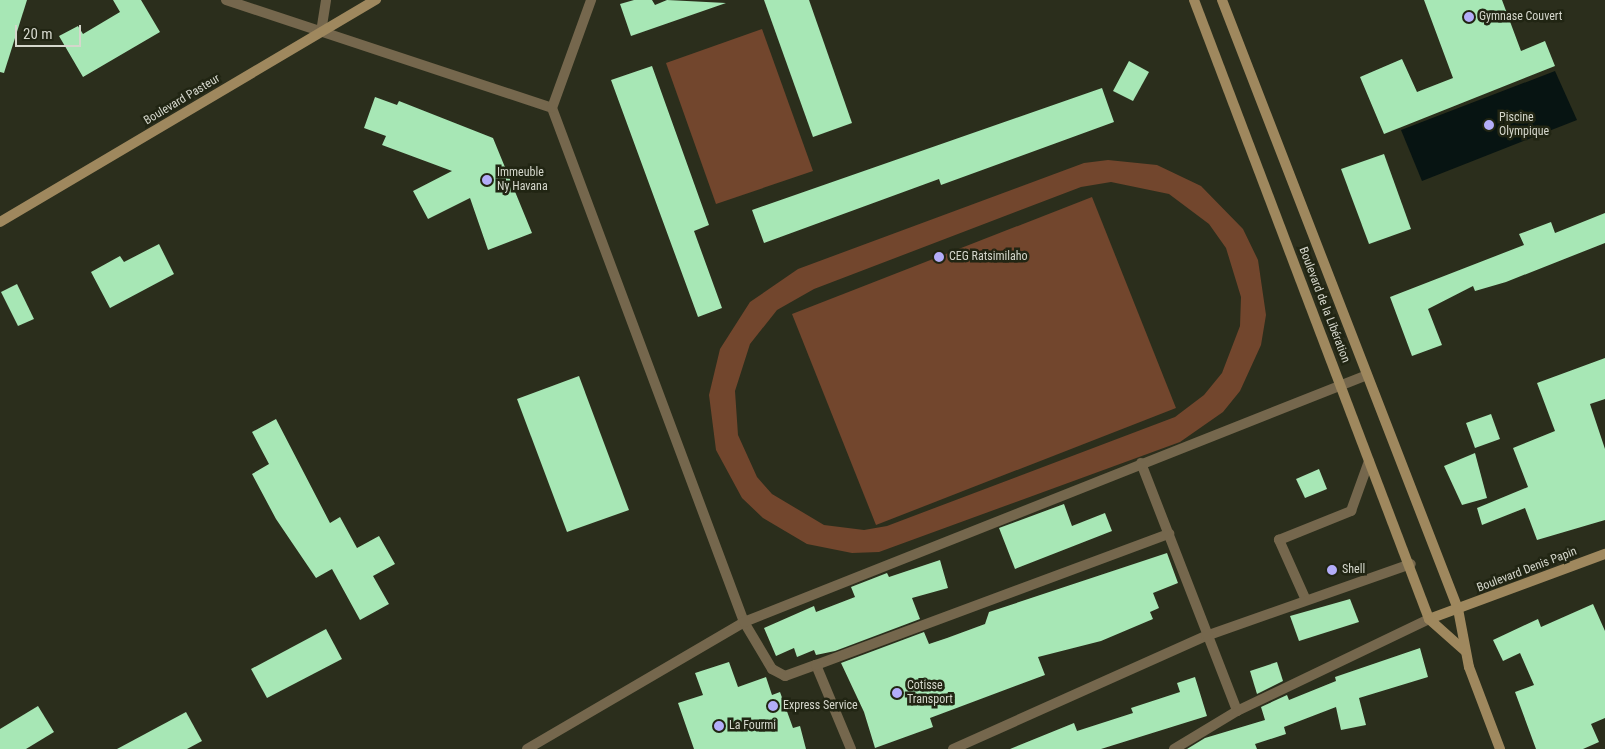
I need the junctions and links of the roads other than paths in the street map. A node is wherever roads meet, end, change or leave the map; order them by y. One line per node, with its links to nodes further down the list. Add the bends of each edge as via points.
1 (226, 0): 7 (street)
2 (326, 0): 7 (street)
3 (376, 0): 7 (main road, Boulevard Pasteur)
4 (591, 0): 8 (street)
5 (1194, 0): 11 (main road, Boulevard de la Libération)
6 (1222, 0): 10 (main road, Boulevard de la Libération)
7 (321, 32): 8 (street); 9 (main road, Boulevard Pasteur)
8 (552, 108): 20 (street)
9 (0, 222)
10 (1367, 375): 11 (street); 18 (main road, Boulevard de la Libération)
11 (1341, 385): 12 (main road, Boulevard de la Libération); 13 (street)
12 (1369, 461): 16 (main road, Boulevard de la Libération); 17 (street, via 1351,511 1279,540)
13 (1141, 463): 14 (street); 20 (street)
14 (1169, 534): 21 (street); 23 (street)
15 (1605, 554): 18 (main road, Boulevard Denis Papin)
16 (1411, 564): 17 (street); 19 (main road, Boulevard de la Libération)
17 (1305, 598): 21 (street)
18 (1458, 609): 19 (main road, Boulevard Denis Papin); 22 (main road, Boulevard de la Libération)
19 (1429, 619): 22 (main road); 24 (street)
20 (744, 622): 23 (street, via 772,669 785,676); 25 (street)
21 (1206, 636): 24 (street); 27 (street)
22 (1465, 651): 29 (main road, Boulevard de la Libération)
23 (816, 665): 26 (street)
24 (1237, 711): 28 (street)
25 (530, 748)
26 (851, 749)
27 (953, 749)
28 (1174, 749)
29 (1500, 749)

